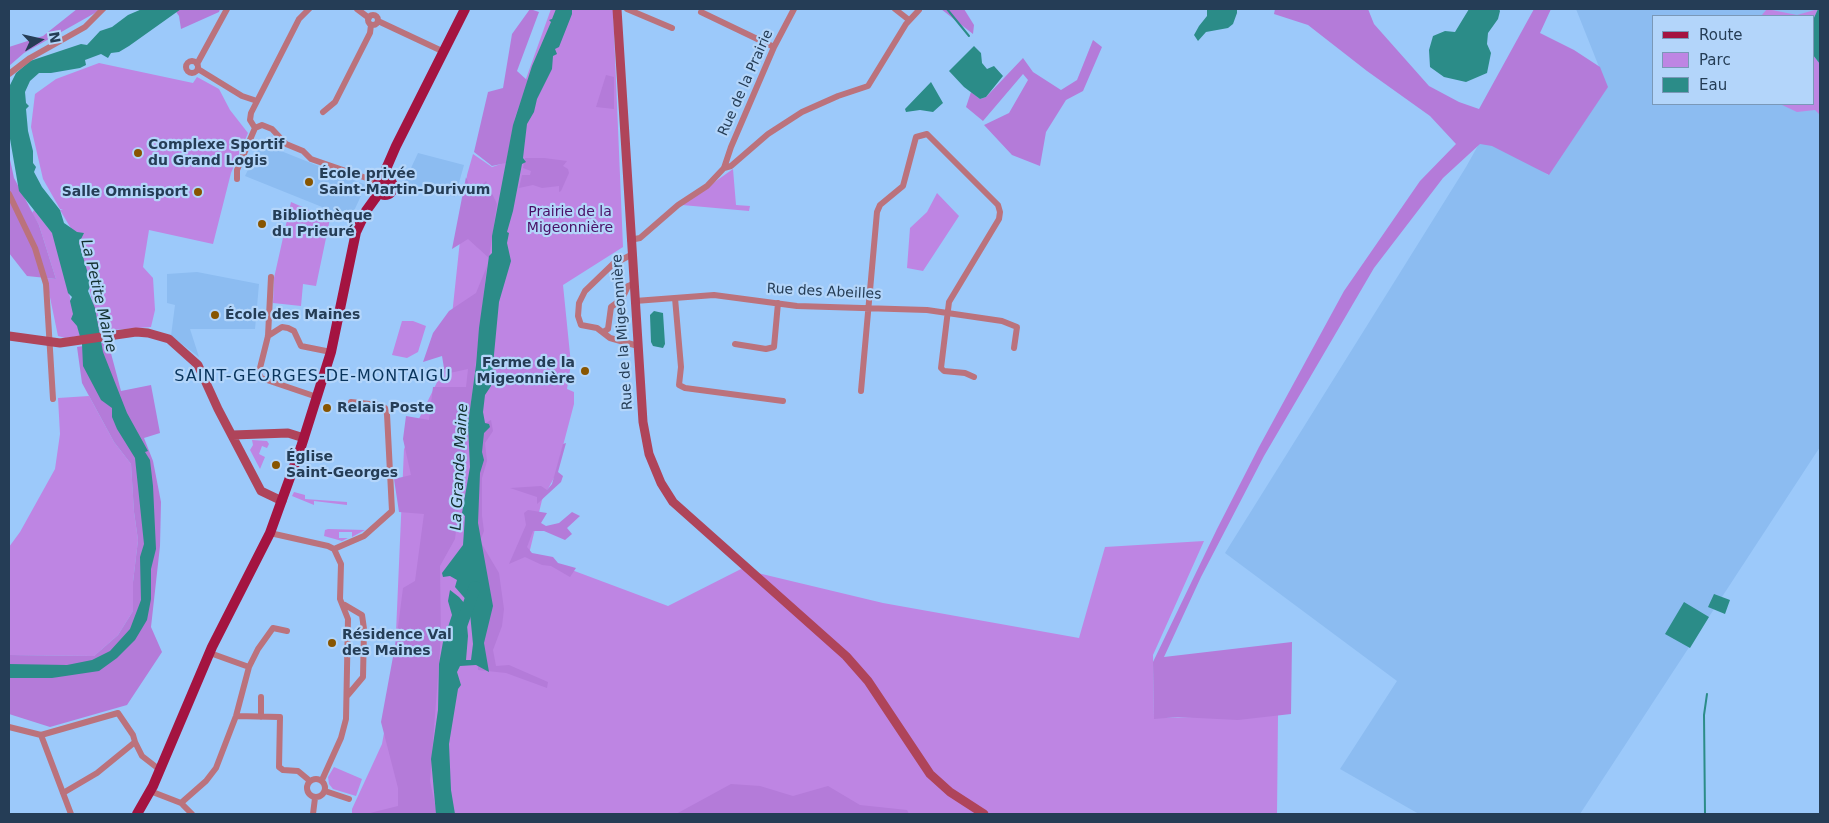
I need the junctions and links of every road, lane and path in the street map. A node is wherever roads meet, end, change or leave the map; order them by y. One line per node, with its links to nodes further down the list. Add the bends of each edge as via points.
1 (103, 9): 19 (street, via 85,27 30,58)
2 (227, 9): 20 (street, via 197,66 242,96)
3 (309, 9): 20 (street, via 299,19)
4 (357, 9): 12 (street)
5 (465, 9): 18 (main road)
6 (617, 9): 27 (street, Rue de la Migeonnière)
7 (627, 9): 16 (street)
8 (794, 9): 17 (street, Rue de la Prairie)
9 (896, 9): 13 (street)
10 (918, 9): 13 (street)
11 (701, 12): 17 (street)
12 (369, 18): 14 (street, via 374,16); 15 (street)
13 (909, 20): 23 (street, via 868,86 802,112)
14 (378, 21): 15 (street); 18 (street)
15 (371, 25): 21 (street, via 335,102)
16 (672, 28)
17 (774, 47): 23 (street, Rue de la Prairie)
18 (442, 52): 25 (main road, via 396,146)
19 (9, 74)
20 (257, 101): 22 (street, via 250,120)
21 (323, 112)
22 (255, 128): 24 (street, via 238,170); 25 (street, via 262,125 272,129 286,144 311,159)
23 (724, 168): 27 (street, via 708,186 678,205 640,238)
24 (238, 180)
25 (381, 185): 43 (main road, via 353,240)
26 (9, 194): 39 (street, via 41,266 48,300)
27 (630, 240): 28 (street, Rue de la Migeonnière)
28 (631, 255): 30 (street, Rue de la Migeonnière); 36 (street, via 604,271 585,291 580,303 579,322)
29 (270, 276): 38 (street)
30 (633, 284): 32 (street, Rue de la Migeonnière); 36 (street, via 611,307 608,329)
31 (675, 298): 32 (street, Rue des Abeilles); 33 (street, Rue des Abeilles, via 714,295); 48 (street, via 680,385)
32 (635, 301): 41 (street, Rue de la Migeonnière)
33 (778, 304): 34 (street, Rue des Abeilles); 40 (street, via 774,347 766,349)
34 (869, 308): 35 (street, Rue des Abeilles); 35 (street, via 877,212 880,205 903,186 916,137 927,134 998,206 1000,212 999,219 950,297); 45 (street)
35 (948, 313): 42 (street, Rue des Abeilles, via 1002,321 1017,327); 44 (street, via 941,368)
36 (603, 332): 41 (street, via 610,338)
37 (9, 336): 39 (street)
38 (268, 336): 43 (street, via 282,327 288,328 294,330 301,346); 46 (street, via 261,378)
39 (50, 343): 47 (street); 50 (street, via 148,333 169,339 198,365)
40 (735, 344)
41 (638, 346): 79 (street, Rue de la Migeonnière, via 646,438 665,492 846,656 868,681 930,774 950,792)
42 (1014, 348)
43 (331, 352): 46 (main road)
44 (974, 378)
45 (861, 391)
46 (316, 397): 51 (main road)
47 (53, 399)
48 (783, 401)
49 (351, 402): 54 (street, via 385,408 392,511 364,536)
50 (233, 435): 51 (street, via 288,433); 52 (street, via 261,491)
51 (304, 438): 52 (main road)
52 (282, 501): 53 (main road)
53 (270, 533): 54 (street); 57 (main road)
54 (334, 549): 55 (street, via 341,564)
55 (340, 600): 60 (street, via 348,614); 60 (street, via 347,608 359,611 363,619 363,677)
56 (287, 631): 58 (street, via 273,628)
57 (210, 653): 58 (street); 66 (main road)
58 (249, 667): 61 (street)
59 (261, 697): 62 (street)
60 (347, 697): 67 (street, via 345,727)
61 (236, 716): 62 (street); 74 (street, via 216,768 206,781)
62 (261, 717): 68 (street, via 280,717 280,767 298,771)
63 (9, 727): 64 (street)
64 (41, 735): 65 (street, via 118,712); 71 (street)
65 (135, 742): 66 (street, via 142,756); 71 (street, via 97,774)
66 (160, 770): 69 (main road)
67 (322, 780): 68 (street); 70 (street)
68 (310, 781): 72 (street, via 307,791)
69 (150, 791): 74 (street); 76 (main road)
70 (325, 791): 72 (street); 73 (street)
71 (63, 793): 75 (street)
72 (315, 798): 78 (street)
73 (349, 798)
74 (180, 802): 77 (street)
75 (71, 814)
76 (137, 814)
77 (192, 814)
78 (313, 814)
79 (984, 814)

